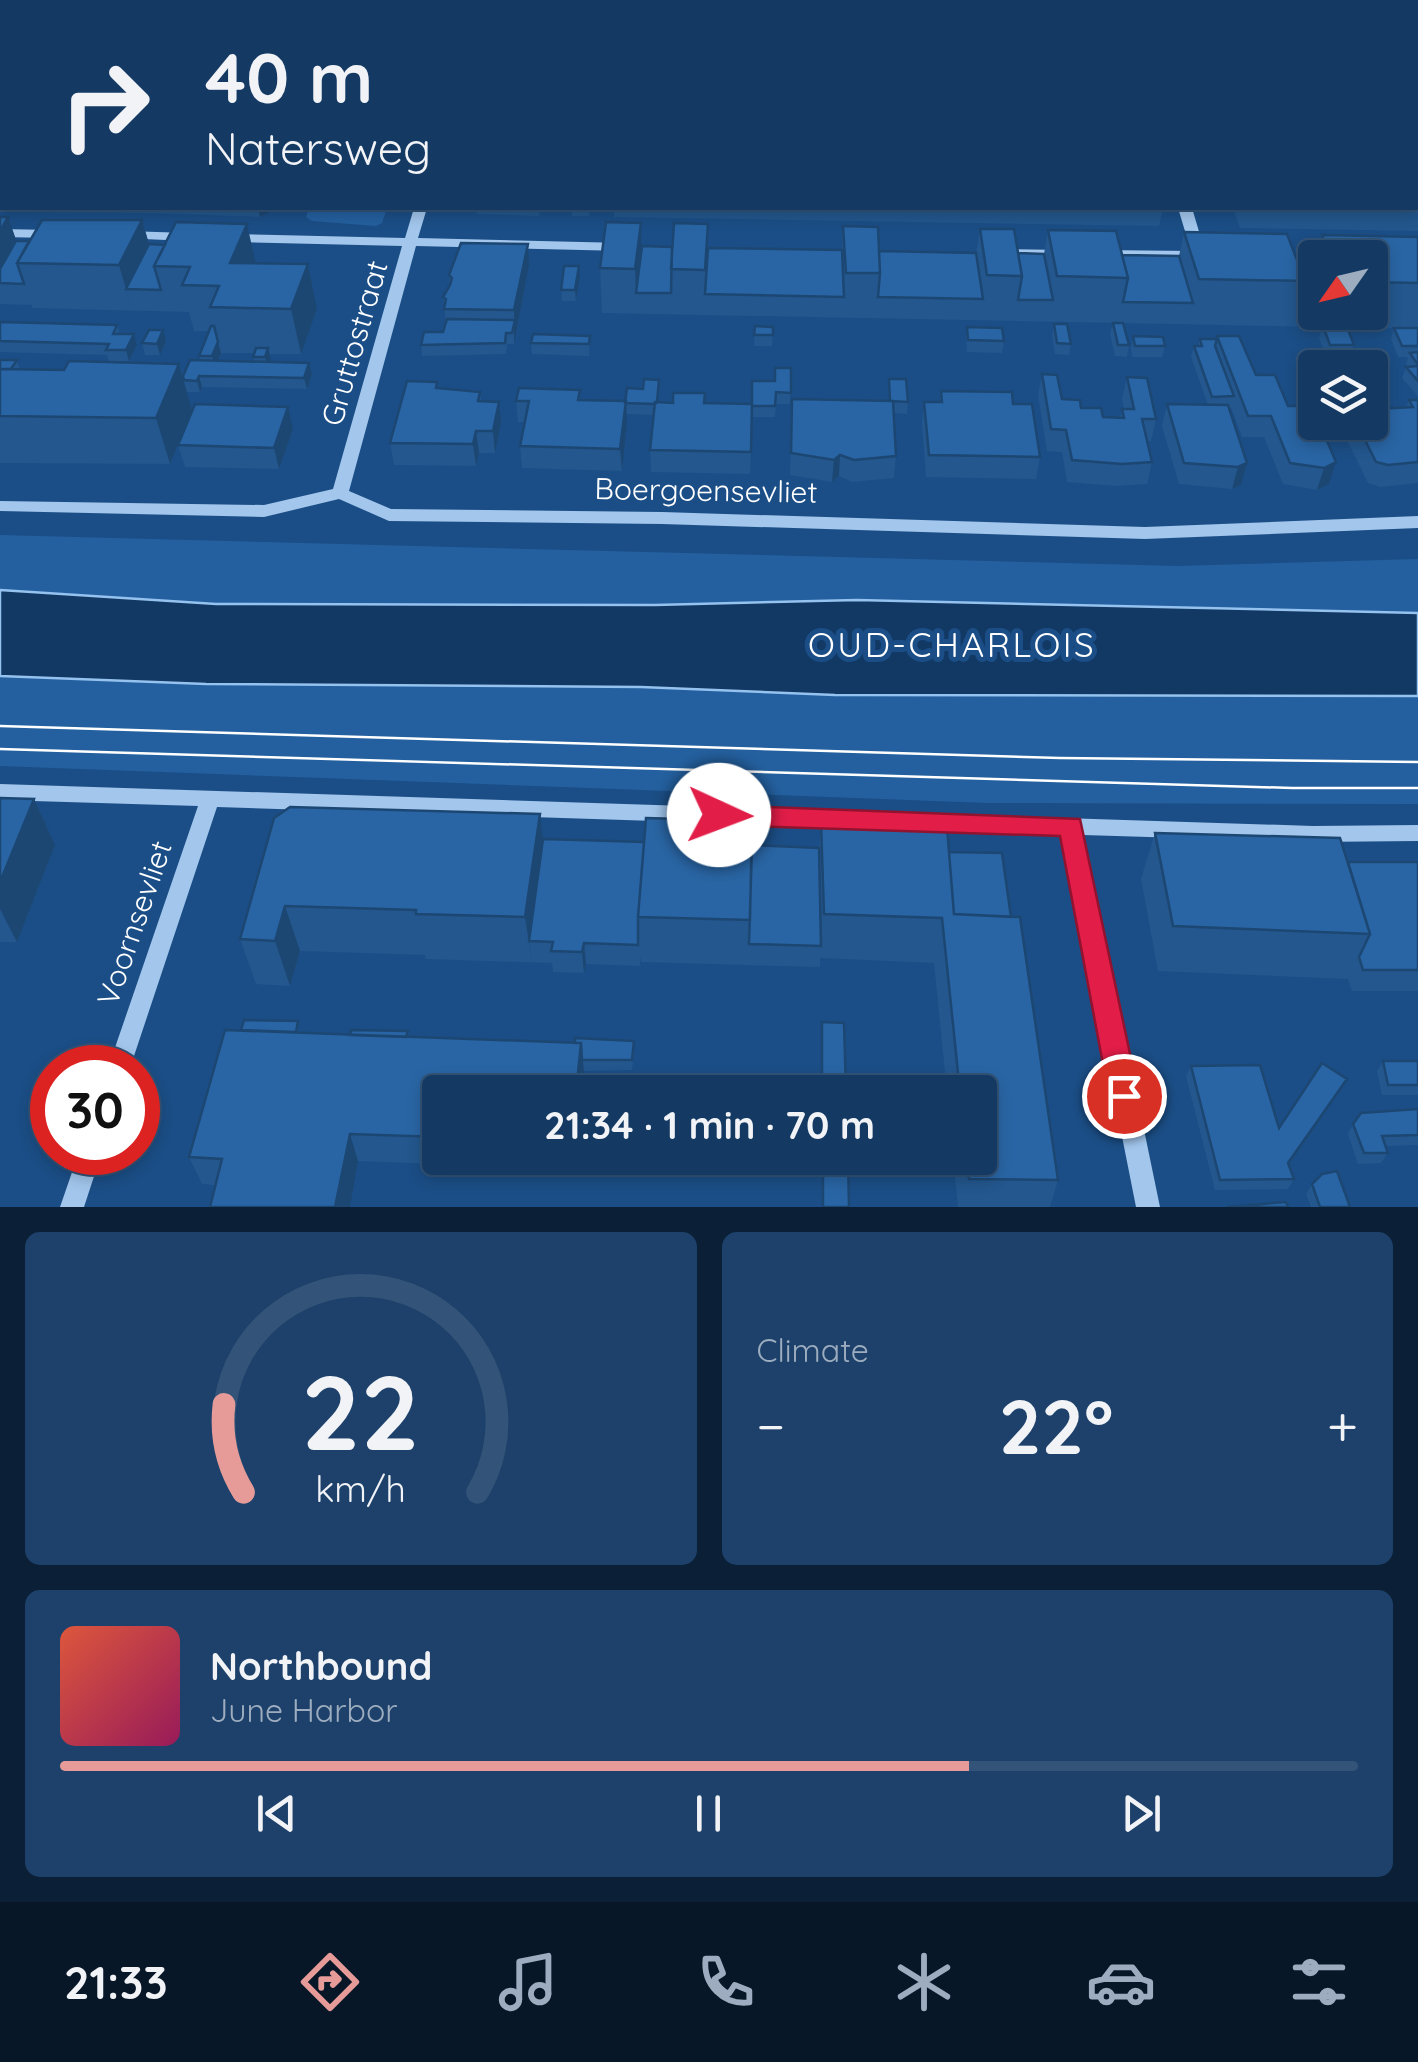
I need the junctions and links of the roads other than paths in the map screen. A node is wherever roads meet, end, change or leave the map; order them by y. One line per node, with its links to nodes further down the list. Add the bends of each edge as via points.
1 (420, 210): 8 (street, Gruttostraat)
2 (1186, 210): 11 (street)
3 (0, 232): 4 (street)
4 (78, 234)
5 (118, 235): 6 (street)
6 (196, 237)
7 (216, 238): 8 (street)
8 (412, 242): 9 (street); 13 (street, Gruttostraat)
9 (642, 247)
10 (988, 253): 11 (street)
11 (1198, 255): 12 (street)
12 (1218, 256)
13 (340, 493): 14 (street, via 264,511); 15 (street, Boergoensevliet, via 389,515 1145,533)
14 (0, 506)
15 (1418, 522)
16 (0, 792): 17 (street)
17 (210, 799): 18 (street); 20 (street, Voornsevliet)
18 (1071, 826): 19 (street); 23 (street)
19 (1418, 833)
20 (128, 1045)
21 (83, 1175): 22 (street)
22 (72, 1207)
23 (1148, 1207)

